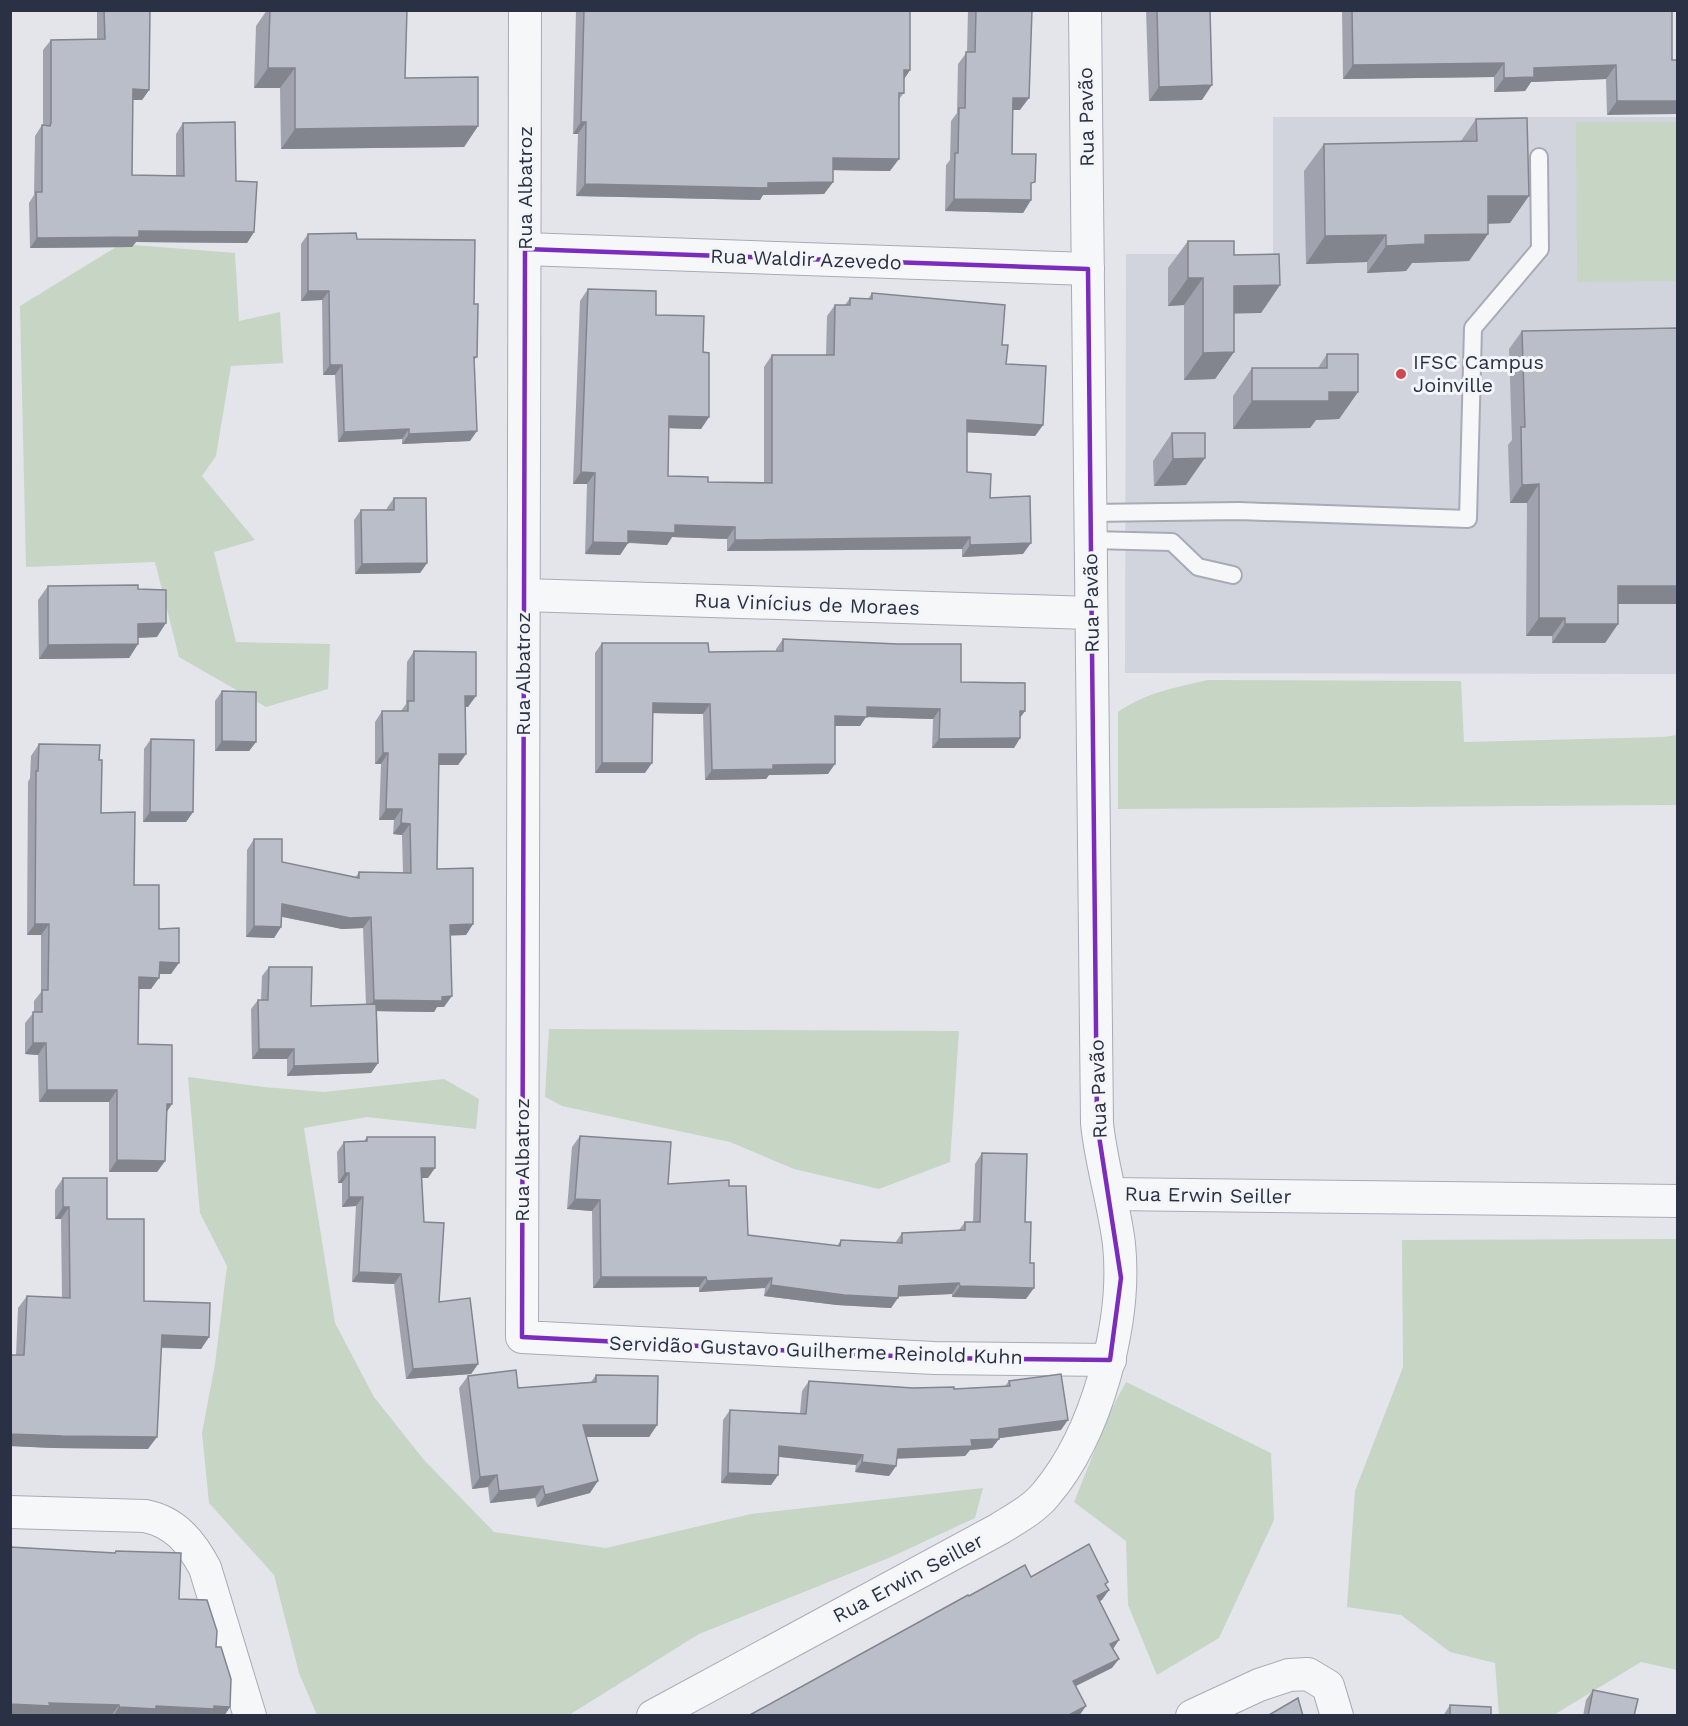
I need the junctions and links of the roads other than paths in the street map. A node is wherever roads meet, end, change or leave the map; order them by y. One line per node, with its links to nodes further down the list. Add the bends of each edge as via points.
1 (525, 10): 4 (street, Rua Albatroz)
2 (1085, 10): 5 (street, Rua Pavão)
3 (1539, 157): 6 (lane, via 1540,249 1473,328 1468,519 1239,511)
4 (525, 249): 5 (street, Rua Waldir Azevedo); 8 (street, Rua Albatroz)
5 (1088, 269): 6 (street, Rua Pavão)
6 (1090, 526): 7 (lane, via 1172,542 1198,567); 9 (street, Rua Pavão)
7 (1233, 575)
8 (524, 595): 9 (street, Rua Vinícius de Moraes); 12 (street, Rua Albatroz)
9 (1091, 613): 10 (street, Rua Pavão, via 1097,1123 1100,1154)
10 (1111, 1194): 11 (street, Rua Erwin Seiller); 13 (street, Rua Erwin Seiller, via 1121,1278)
11 (1677, 1201)
12 (522, 1337): 13 (street, Servidão Gustavo Guilherme Reinold Kuhn, via 934,1358)
13 (1110, 1359): 16 (street, Rua Erwin Seiller, via 1080,1440 1045,1495 1024,1513)
14 (10, 1512): 15 (street, via 144,1516 172,1526 205,1568)
15 (250, 1716)
16 (653, 1716)
17 (1192, 1716): 18 (street, via 1259,1685 1308,1674 1328,1686)
18 (1337, 1716)

